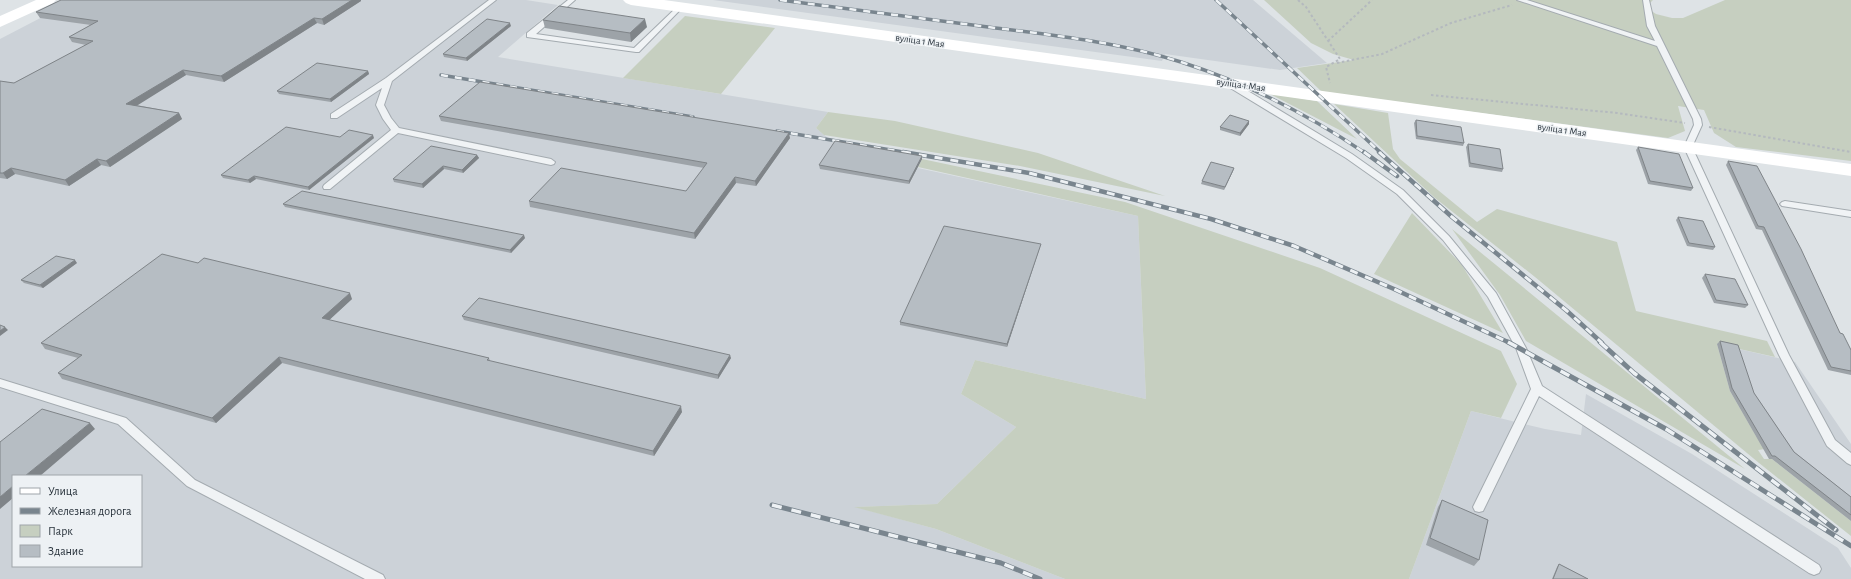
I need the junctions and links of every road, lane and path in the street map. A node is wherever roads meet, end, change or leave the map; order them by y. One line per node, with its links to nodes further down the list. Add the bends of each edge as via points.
1 (48, 0): 10 (street)
2 (493, 0): 14 (lane)
3 (572, 0): 9 (lane, via 530,35 636,50)
4 (631, 0): 9 (street, вуліца 1 Мая)
5 (1298, 0): 11 (path, via 1306,7)
6 (1372, 0): 11 (path)
7 (1646, 0): 12 (lane, via 1652,26)
8 (1517, 2): 12 (lane); 13 (path, via 1491,13 1451,23 1382,54)
9 (680, 7): 15 (street, вуліца 1 Мая)
10 (0, 22)
11 (1328, 41): 13 (path, via 1337,52 1340,60)
12 (1661, 45): 19 (lane)
13 (1337, 63): 16 (path, via 1326,68)
14 (389, 80): 18 (lane); 20 (lane, via 380,105)
15 (1226, 82): 21 (street, вуліца 1 Мая); 29 (lane, via 1349,156 1405,197 1446,238 1492,295 1521,348)
16 (1331, 85)
17 (1425, 94): 19 (path, via 1617,113)
18 (334, 116)
19 (1698, 125): 21 (lane); 22 (path)
20 (396, 130): 23 (lane); 25 (lane)
21 (1688, 146): 24 (street, вуліца 1 Мая); 30 (lane, via 1784,355 1831,443)
22 (1851, 152)
23 (552, 162)
24 (1851, 170)
25 (327, 187)
26 (1785, 204): 27 (lane)
27 (1851, 214)
28 (0, 383): 33 (lane, via 122,421 191,482)
29 (1537, 389): 31 (lane); 32 (lane)
30 (1851, 460)
31 (1479, 507)
32 (1814, 569)
33 (378, 579)

